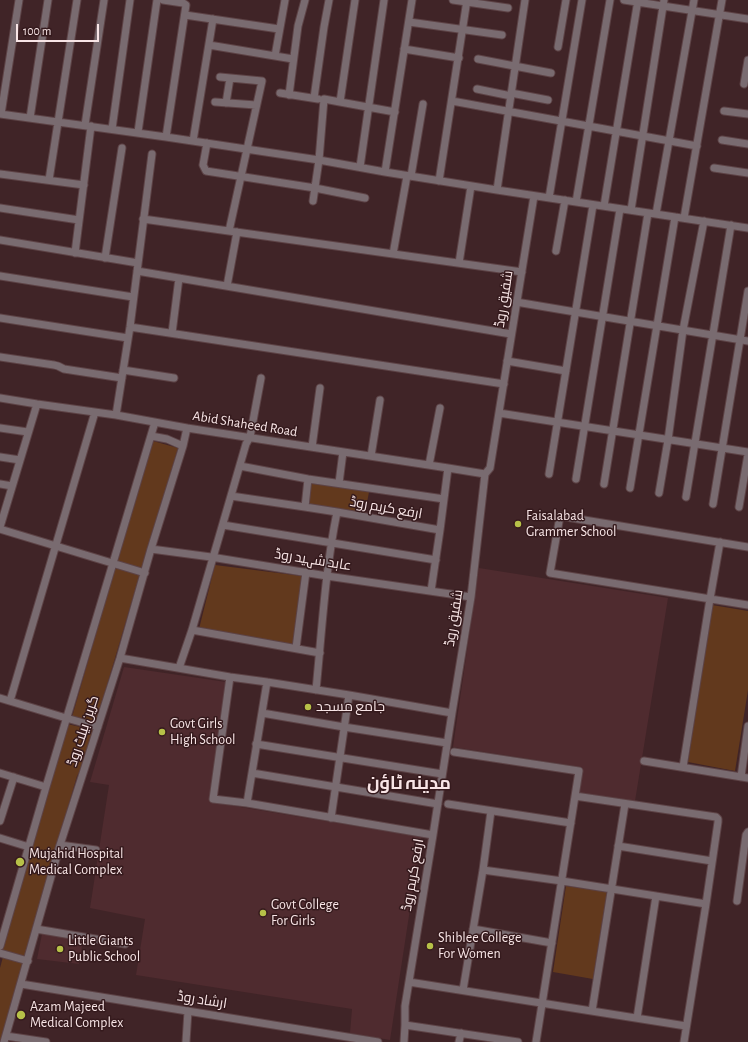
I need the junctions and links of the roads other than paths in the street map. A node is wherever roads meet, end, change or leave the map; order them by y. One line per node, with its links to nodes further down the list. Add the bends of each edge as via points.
1 (18, 0): 66 (street)
2 (48, 0): 68 (street)
3 (77, 0): 69 (street)
4 (104, 0): 71 (street)
5 (130, 0): 73 (street)
6 (157, 0): 74 (street)
7 (163, 0): 22 (street)
8 (285, 0): 33 (street)
9 (305, 0): 41 (street)
10 (329, 0): 53 (street)
11 (356, 0): 57 (street)
12 (384, 0): 62 (street)
13 (412, 0): 32 (street)
14 (453, 0): 23 (street)
15 (525, 0): 44 (street)
16 (566, 0): 37 (street)
17 (582, 0): 70 (street)
18 (610, 0): 72 (street)
19 (624, 0): 24 (street)
20 (694, 0): 27 (street)
21 (722, 0): 29 (street)
22 (172, 1): 28 (street, via 185,3)
23 (467, 1): 26 (street); 34 (street)
24 (638, 1): 25 (street); 75 (street)
25 (664, 3): 27 (street); 76 (street)
26 (508, 8)
27 (692, 11): 29 (street); 80 (street)
28 (185, 15): 30 (street); 77 (street)
29 (720, 15): 31 (street); 83 (street)
30 (213, 19): 33 (street); 36 (street)
31 (748, 19)
32 (409, 22): 34 (street); 38 (street)
33 (279, 29): 39 (street)
34 (463, 30): 35 (street); 40 (street)
35 (502, 35)
36 (209, 46): 39 (street); 79 (street)
37 (558, 47)
38 (404, 49): 40 (street); 64 (street)
39 (275, 56): 41 (street)
40 (458, 58): 58 (street)
41 (293, 59): 52 (street)
42 (478, 59): 44 (street)
43 (748, 60): 48 (street)
44 (515, 67): 45 (street); 51 (street)
45 (551, 73)
46 (220, 77): 47 (street)
47 (230, 78): 59 (street); 61 (street, via 262,81)
48 (744, 84)
49 (476, 89): 51 (street)
50 (280, 93): 52 (street)
51 (511, 94): 55 (street); 65 (street)
52 (289, 95): 53 (street)
53 (314, 98): 54 (street)
54 (324, 99): 57 (street); 87 (street)
55 (548, 100)
56 (215, 102): 59 (street)
57 (340, 102): 62 (street)
58 (452, 102): 65 (street); 96 (street)
59 (226, 103): 61 (street)
60 (423, 104): 93 (street)
61 (256, 105): 85 (street)
62 (368, 107): 64 (street); 88 (street)
63 (724, 111): 67 (street)
64 (395, 112): 90 (street)
65 (508, 112): 70 (street); 100 (street)
66 (1, 114): 68 (street)
67 (748, 114)
68 (30, 118): 69 (street)
69 (59, 122): 71 (street); 95 (street)
70 (562, 122): 72 (street); 103 (street)
71 (88, 126): 73 (street); 97 (street)
72 (589, 127): 75 (street); 106 (street)
73 (112, 129): 74 (street)
74 (138, 132): 77 (street)
75 (616, 132): 76 (street); 108 (street)
76 (643, 136): 80 (street); 111 (street)
77 (166, 137): 79 (street)
78 (722, 140): 82 (street)
79 (193, 141): 81 (street)
80 (669, 141): 83 (street); 113 (street)
81 (207, 143): 85 (street); 94 (street, via 203,165 206,171)
82 (748, 144)
83 (697, 146): 115 (street)
84 (122, 148): 127 (street)
85 (247, 149): 87 (street); 94 (street)
86 (152, 154): 116 (street)
87 (319, 160): 88 (street); 99 (street)
88 (360, 167): 90 (street)
89 (714, 168): 91 (street)
90 (385, 172): 93 (street)
91 (748, 173)
92 (0, 174): 95 (street)
93 (409, 176): 96 (street); 126 (street)
94 (241, 177): 99 (street); 121 (street)
95 (49, 180): 97 (street)
96 (439, 181): 98 (street)
97 (84, 185): 117 (street)
98 (471, 186): 100 (street); 129 (street)
99 (315, 188): 102 (street); 105 (street)
100 (497, 190): 101 (street)
101 (534, 196): 103 (street); 131 (street, شفیق روڈ)
102 (366, 198)
103 (549, 198): 104 (street)
104 (565, 200): 106 (street); 124 (street)
105 (313, 201)
106 (576, 202): 107 (street)
107 (592, 204): 108 (street); 138 (street)
108 (604, 206): 110 (street)
109 (0, 208): 117 (street)
110 (620, 209): 111 (street); 139 (street)
111 (632, 210): 112 (street)
112 (648, 213): 113 (street); 141 (street)
113 (656, 214): 114 (street)
114 (675, 217): 115 (street); 142 (street)
115 (684, 218): 118 (street)
116 (143, 219): 121 (street); 128 (street)
117 (79, 220): 125 (street)
118 (704, 221): 119 (street); 144 (street)
119 (731, 225): 120 (street); 147 (street)
120 (748, 228)
121 (229, 231): 122 (street)
122 (237, 232): 126 (street); 134 (street)
123 (0, 240): 125 (street)
124 (556, 251)
125 (75, 253): 127 (street)
126 (393, 254): 129 (street)
127 (105, 258): 128 (street)
128 (138, 263): 130 (street)
129 (459, 263): 131 (street)
130 (137, 271): 133 (street); 136 (street)
131 (522, 272): 137 (street, شفیق روڈ)
132 (0, 276): 136 (street)
133 (180, 278): 134 (street); 145 (street)
134 (227, 286): 146 (street)
135 (748, 291): 149 (street)
136 (133, 297): 143 (street)
137 (516, 302): 138 (street); 146 (street, شفیق روڈ)
138 (575, 312): 139 (street); 154 (street)
139 (602, 316): 141 (street); 169 (street)
140 (0, 318): 148 (street)
141 (630, 321): 142 (street); 172 (street)
142 (657, 326): 144 (street); 174 (street)
143 (130, 327): 145 (street); 148 (street)
144 (683, 330): 147 (street); 177 (street)
145 (172, 333): 158 (street)
146 (512, 334): 152 (street, شفیق روڈ)
147 (712, 335): 149 (street); 178 (street)
148 (128, 338): 153 (street)
149 (740, 340): 150 (street); 181 (street)
150 (748, 341)
151 (0, 356): 155 (street)
152 (507, 361): 154 (street); 158 (street, شفیق روڈ)
153 (123, 370): 155 (street); 156 (street)
154 (566, 371): 168 (street)
155 (122, 378): 166 (street)
156 (174, 378)
157 (261, 378): 176 (street)
158 (504, 384): 165 (street, شفیق روڈ)
159 (320, 388): 180 (street)
160 (0, 398): 162 (street, Abid Shaheed Road)
161 (380, 400): 184 (street)
162 (37, 404): 164 (street, Abid Shaheed Road); 173 (street)
163 (440, 408): 187 (street)
164 (96, 412): 166 (street, Abid Shaheed Road); 212 (street)
165 (499, 413): 168 (street); 190 (street, شفیق روڈ, via 490,468)
166 (116, 414): 167 (street, Abid Shaheed Road)
167 (155, 422): 171 (street, Abid Shaheed Road); 175 (street, گرین بیلٹ روڈ)
168 (557, 422): 169 (street); 191 (street)
169 (584, 426): 172 (street); 193 (street)
170 (0, 428): 173 (street)
171 (187, 428): 176 (street, Abid Shaheed Road); 179 (street, گرین بیلٹ روڈ)
172 (612, 431): 174 (street); 196 (street)
173 (28, 432): 186 (street)
174 (638, 435): 177 (street); 198 (street)
175 (151, 436): 179 (street); 217 (street, گرین بیلٹ روڈ)
176 (250, 437): 180 (street, Abid Shaheed Road); 188 (street)
177 (668, 440): 178 (street); 199 (street)
178 (695, 444): 181 (street); 201 (street)
179 (183, 446): 214 (street, گرین بیلٹ روڈ)
180 (312, 447): 182 (street, Abid Shaheed Road)
181 (722, 448): 183 (street); 203 (street)
182 (343, 452): 184 (street, Abid Shaheed Road); 194 (street)
183 (748, 453): 204 (street)
184 (372, 456): 187 (street, Abid Shaheed Road)
185 (0, 457): 186 (street)
186 (20, 460): 197 (street)
187 (429, 465): 189 (street, Abid Shaheed Road)
188 (240, 466): 192 (street); 200 (street)
189 (448, 468): 190 (street, Abid Shaheed Road); 202 (street)
190 (486, 474): 222 (street, شفیق روڈ)
191 (549, 474)
192 (308, 479): 194 (street); 205 (street)
193 (576, 479)
194 (339, 483): 202 (street)
195 (0, 484): 197 (street)
196 (604, 484)
197 (12, 486): 208 (street)
198 (630, 488)
199 (659, 493)
200 (231, 496): 205 (street); 207 (street)
201 (686, 497)
202 (444, 499): 209 (street)
203 (713, 504)
204 (739, 506)
205 (305, 507): 206 (street)
206 (337, 512): 209 (street, ارفع کریم روڈ); 211 (street, ارفع کریم روڈ)
207 (223, 525): 211 (street); 215 (street)
208 (0, 528): 212 (street)
209 (440, 530): 216 (street, ارفع کریم روڈ)
210 (720, 542): 213 (street); 223 (street); 223 (street, via 560,516 550,573)
211 (331, 543): 216 (street); 220 (street, ارفع کریم روڈ)
212 (56, 546): 217 (street); 235 (street)
213 (748, 547)
214 (151, 549): 215 (street, عابد شہید روڈ); 218 (street, گرین بیلٹ روڈ)
215 (213, 558): 219 (street, عابد شہید روڈ); 225 (street)
216 (436, 560): 221 (street, ارفع کریم روڈ)
217 (114, 563): 218 (street); 238 (street, گرین بیلٹ روڈ)
218 (145, 572): 228 (street, گرین بیلٹ روڈ)
219 (306, 572): 220 (street, عابد شہید روڈ); 226 (street)
220 (327, 576): 221 (street, عابد شہید روڈ); 227 (street, ارفع کریم روڈ)
221 (431, 591): 222 (street, عابد شہید روڈ)
222 (471, 596): 237 (street, شفیق روڈ)
223 (710, 599): 224 (street); 247 (street)
224 (748, 605)
225 (192, 630): 226 (street); 229 (street)
226 (296, 648): 227 (street)
227 (320, 653): 232 (street, ارفع کریم روڈ)
228 (120, 658): 229 (street); 240 (street, گرین بیلٹ روڈ)
229 (179, 668): 230 (street)
230 (230, 677): 231 (street); 256 (street, via 213,799)
231 (267, 682): 232 (street); 236 (street)
232 (316, 690): 233 (street)
233 (349, 695): 237 (street); 241 (street)
234 (0, 698): 235 (street)
235 (10, 701): 238 (street)
236 (262, 713): 241 (street); 243 (street)
237 (452, 713): 242 (street, ارفع کریم روڈ)
238 (66, 718): 240 (street); 253 (street, گرین بیلٹ روڈ)
239 (748, 726): 252 (street)
240 (98, 727): 267 (street, گرین بیلٹ روڈ)
241 (344, 727): 242 (street); 245 (street)
242 (447, 743): 250 (street, ارفع کریم روڈ)
243 (256, 744): 245 (street); 249 (street)
244 (454, 752): 255 (street, via 579,771)
245 (339, 757): 250 (street); 254 (street)
246 (644, 761): 247 (street)
247 (683, 767): 252 (street)
248 (0, 773): 251 (street)
249 (252, 773): 254 (street); 256 (street)
250 (442, 774): 257 (street, ارفع کریم روڈ)
251 (14, 777): 253 (street); 261 (street)
252 (744, 777)
253 (46, 787): 269 (street, گرین بیلٹ روڈ)
254 (335, 788): 257 (street); 262 (street)
255 (575, 796): 259 (street); 263 (street)
256 (247, 803): 262 (street)
257 (438, 804): 265 (street, ارفع کریم روڈ)
258 (448, 804): 260 (street)
259 (625, 804): 268 (street); 271 (street, via 716,817 718,822)
260 (491, 811): 263 (street); 272 (street)
261 (1, 815)
262 (330, 818): 265 (street)
263 (571, 823): 273 (street)
264 (748, 832): 276 (street)
265 (433, 835): 285 (street, ارفع کریم روڈ)
266 (0, 838): 269 (street)
267 (60, 845): 270 (street); 278 (street, گرین بیلٹ روڈ)
268 (618, 846): 271 (street); 274 (street)
269 (29, 847): 282 (street, گرین بیلٹ روڈ)
270 (96, 850)
271 (712, 861): 277 (street)
272 (483, 870): 273 (street); 279 (street)
273 (562, 882): 274 (street); 280 (street)
274 (610, 889): 275 (street); 290 (street)
275 (656, 896): 277 (street); 291 (street)
276 (737, 901)
277 (706, 904): 293 (street)
278 (36, 929): 281 (street); 284 (street, گرین بیلٹ روڈ)
279 (473, 930): 280 (street); 287 (street)
280 (552, 943): 288 (street)
281 (125, 944)
282 (0, 946)
283 (0, 953): 284 (street)
284 (28, 961): 286 (street, گرین بیلٹ روڈ)
285 (408, 982): 287 (street); 292 (street, ارفع کریم روڈ)
286 (21, 984): 289 (street, ارشاد روڈ); 295 (street, گرین بیلٹ روڈ)
287 (463, 990): 288 (street)
288 (542, 1004): 290 (street); 304 (street)
289 (188, 1011): 296 (street, ارشاد روڈ); 299 (street)
290 (592, 1011): 291 (street)
291 (637, 1018): 293 (street)
292 (405, 1025): 294 (street); 301 (street, ارفع کریم روڈ)
293 (686, 1026): 305 (street)
294 (461, 1033): 297 (street); 302 (street)
295 (5, 1039): 298 (street)
296 (354, 1040): 300 (street, ارشاد روڈ)
297 (487, 1040): 303 (street)
298 (46, 1042)
299 (186, 1042)
300 (378, 1042)
301 (404, 1042)
302 (459, 1042)
303 (518, 1042)
304 (536, 1042)
305 (684, 1042)

